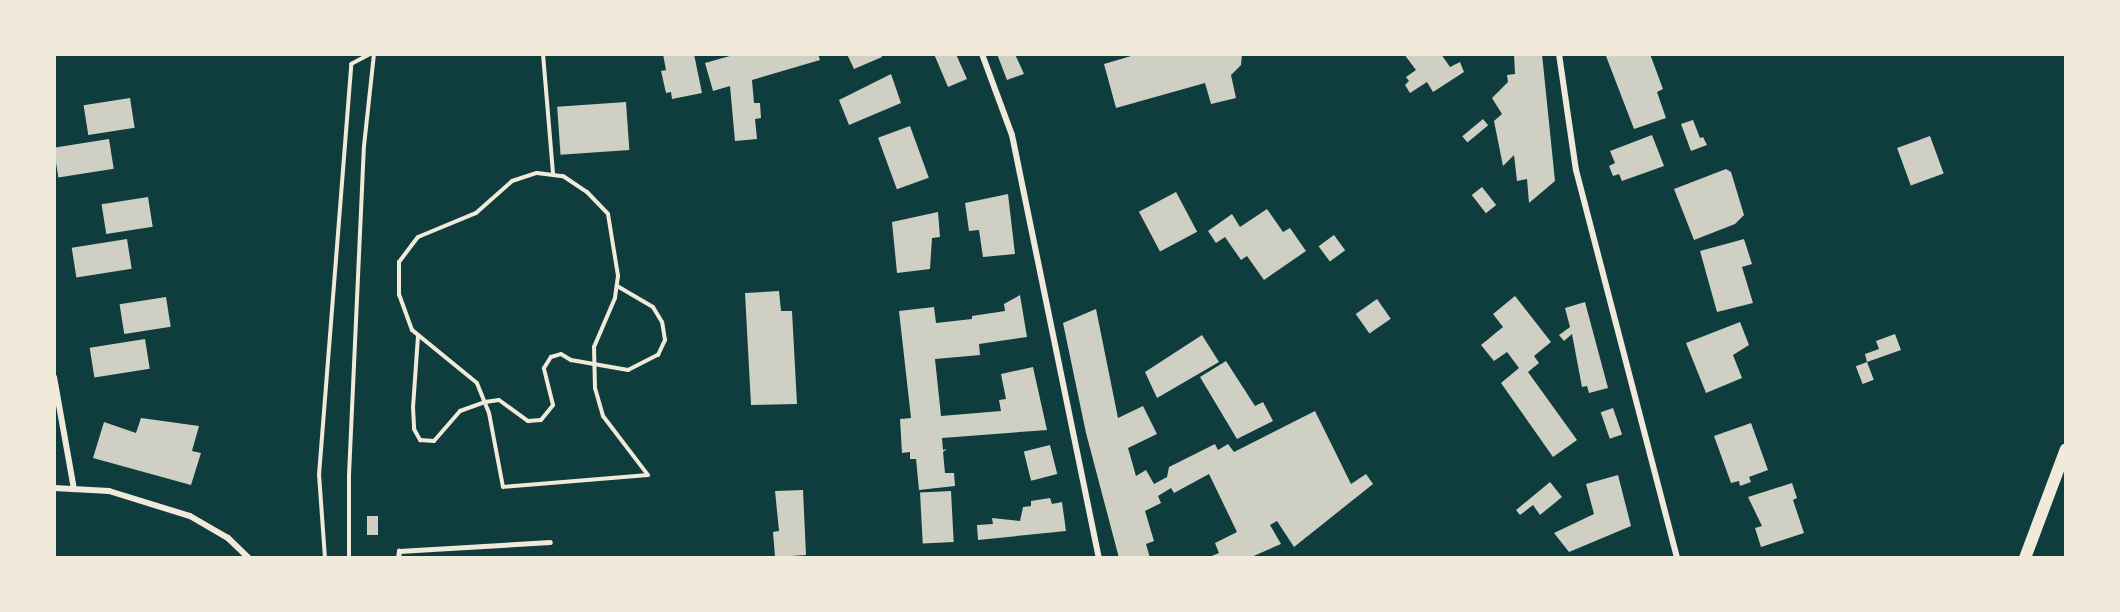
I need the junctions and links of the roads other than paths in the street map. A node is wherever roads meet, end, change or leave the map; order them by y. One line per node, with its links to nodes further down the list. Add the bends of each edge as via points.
1 (982, 54): 10 (street, via 1012,135)
2 (1559, 54): 11 (street, via 1576,170)
3 (54, 377): 6 (street)
4 (2066, 449): 12 (main road)
5 (54, 488): 6 (street)
6 (74, 489): 8 (street, via 109,491 190,516 228,538)
7 (550, 542): 9 (lane, via 399,551)
8 (249, 558)
9 (398, 558)
10 (1099, 558)
11 (1677, 558)
12 (2025, 558)

